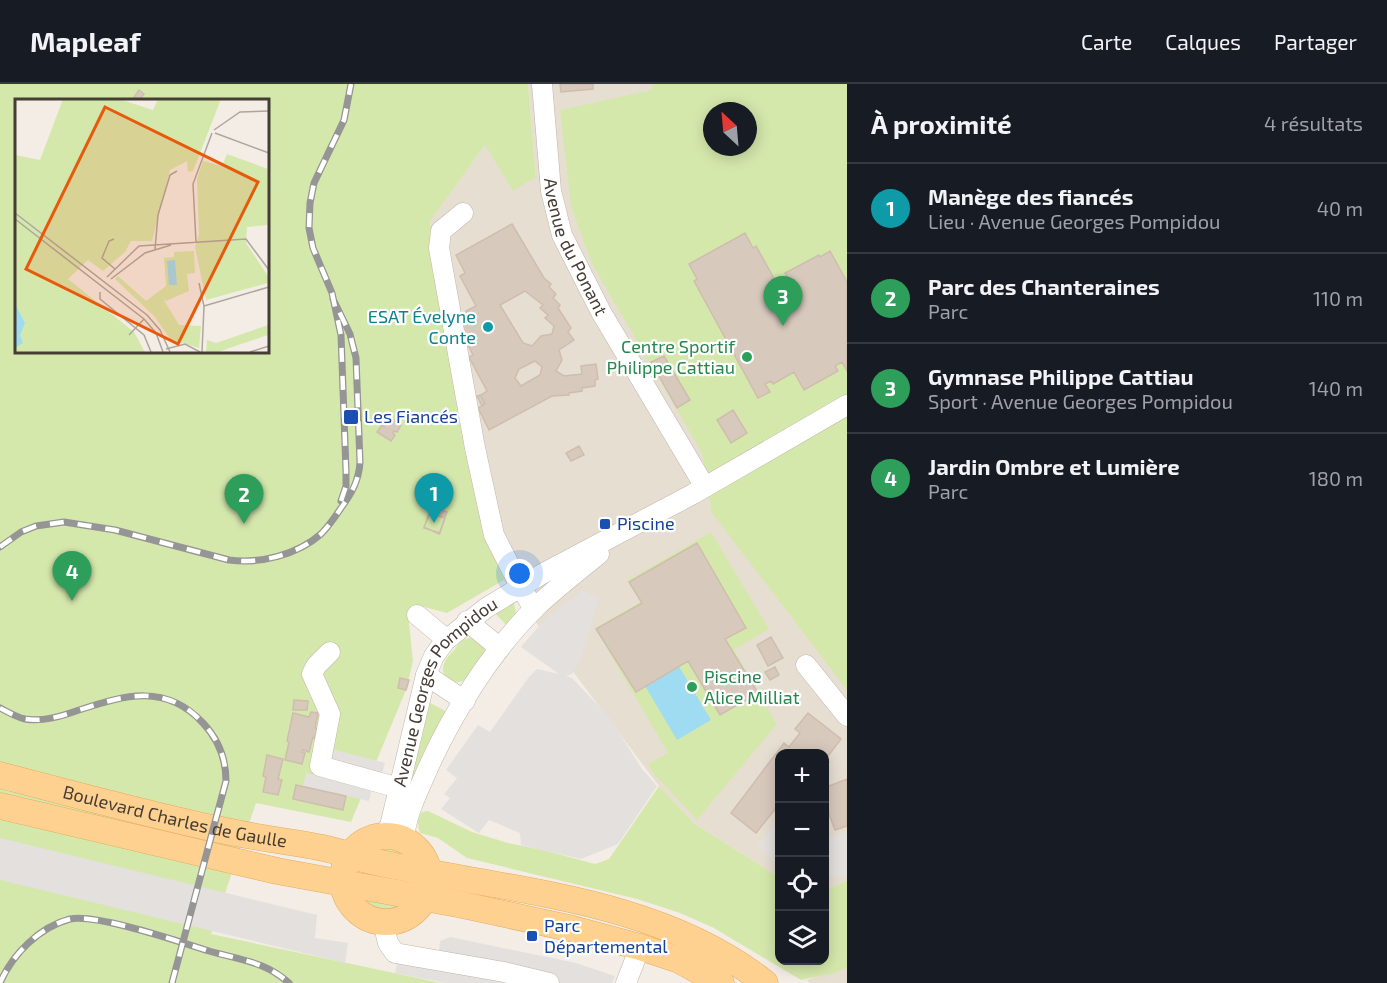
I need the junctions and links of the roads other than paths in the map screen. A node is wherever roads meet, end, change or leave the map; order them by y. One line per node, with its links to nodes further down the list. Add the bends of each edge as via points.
1 (542, 84): 4 (street, Avenue du Ponant, via 550,191 562,235 601,312)
2 (463, 213): 6 (street, via 441,231 439,248 494,535)
3 (847, 405): 4 (street, Avenue Georges Pompidou)
4 (705, 487): 5 (street, Avenue Georges Pompidou)
5 (637, 525): 6 (street, Avenue Georges Pompidou); 7 (street, Avenue Georges Pompidou)
6 (520, 586): 7 (street); 9 (street, Avenue Georges Pompidou)
7 (534, 609): 11 (street, Avenue Georges Pompidou)
8 (417, 615): 10 (street)
9 (466, 621): 10 (street, Avenue Georges Pompidou); 11 (street)
10 (446, 639): 14 (street, Avenue Georges Pompidou)
11 (500, 648): 15 (street, Avenue Georges Pompidou)
12 (330, 652): 18 (street, via 312,674 330,714 320,766)
13 (806, 665): 16 (street)
14 (426, 675): 15 (street); 18 (street, Avenue Georges Pompidou)
15 (465, 701): 20 (street, Avenue Georges Pompidou, via 431,761 409,818)
16 (847, 716)
17 (0, 775): 21 (main road, Boulevard Charles de Gaulle, via 218,830)
18 (399, 788): 20 (street, Avenue Georges Pompidou, via 390,826)
19 (0, 806): 23 (main road, Boulevard Charles de Gaulle, via 277,871)
20 (393, 838): 21 (main road, via 370,840); 22 (main road, via 418,850)
21 (351, 855): 22 (main road, Boulevard Charles de Gaulle); 23 (main road)
22 (429, 871): 24 (main road); 30 (main road, Boulevard Charles de Gaulle, via 644,919 694,938)
23 (344, 882): 24 (main road, Boulevard Charles de Gaulle); 25 (main road, via 353,906 366,917)
24 (425, 898): 25 (main road, via 404,918); 26 (main road, Boulevard Charles de Gaulle)
25 (383, 922): 27 (street, via 395,953)
26 (640, 947): 28 (street); 29 (main road, Boulevard Charles de Gaulle, via 680,960)
27 (549, 983)
28 (626, 983)
29 (721, 983)
30 (765, 983)

